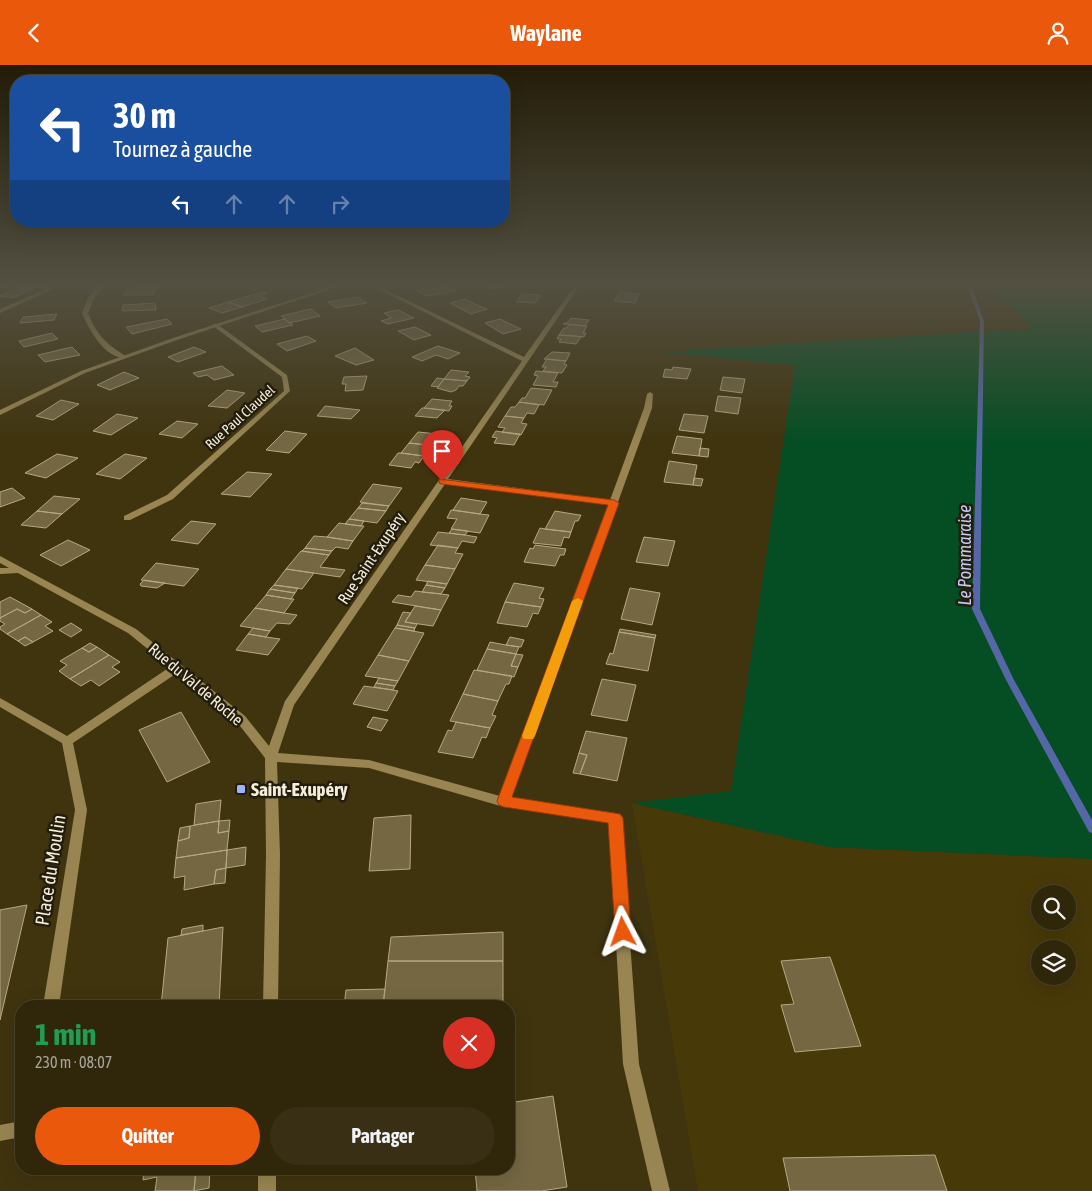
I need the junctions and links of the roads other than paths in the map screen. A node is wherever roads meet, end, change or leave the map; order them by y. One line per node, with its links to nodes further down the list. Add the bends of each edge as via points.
1 (97, 338): 6 (street, via 108,349)
2 (179, 338): 6 (street)
3 (232, 338): 12 (street, Rue Paul Claudel, via 285,376 287,391 170,497)
4 (479, 338): 7 (street)
5 (541, 338): 7 (street, Rue Saint-Exupéry)
6 (124, 357): 9 (street, via 51,386)
7 (525, 360): 10 (street, Rue Saint-Exupéry)
8 (650, 394): 11 (street)
9 (0, 413)
10 (442, 481): 11 (street); 19 (street, Rue Saint-Exupéry, via 289,704)
11 (614, 503): 20 (street)
12 (127, 518)
13 (0, 559): 14 (street, Rue du Val de Roche)
14 (20, 569): 15 (street); 16 (street, Rue du Val de Roche, via 132,631)
15 (0, 571)
16 (178, 667): 18 (street); 19 (street, Rue du Val de Roche, via 241,719)
17 (0, 702): 18 (street)
18 (67, 741): 21 (street, Place du Moulin, via 81,810)
19 (271, 757): 20 (street, via 369,764); 22 (street)
20 (504, 801): 27 (street, via 615,818 631,1064)
21 (52, 1000)
22 (270, 1000)
23 (15, 1130): 24 (street)
24 (0, 1133)
25 (267, 1175): 26 (street)
26 (267, 1191)
27 (661, 1191)

